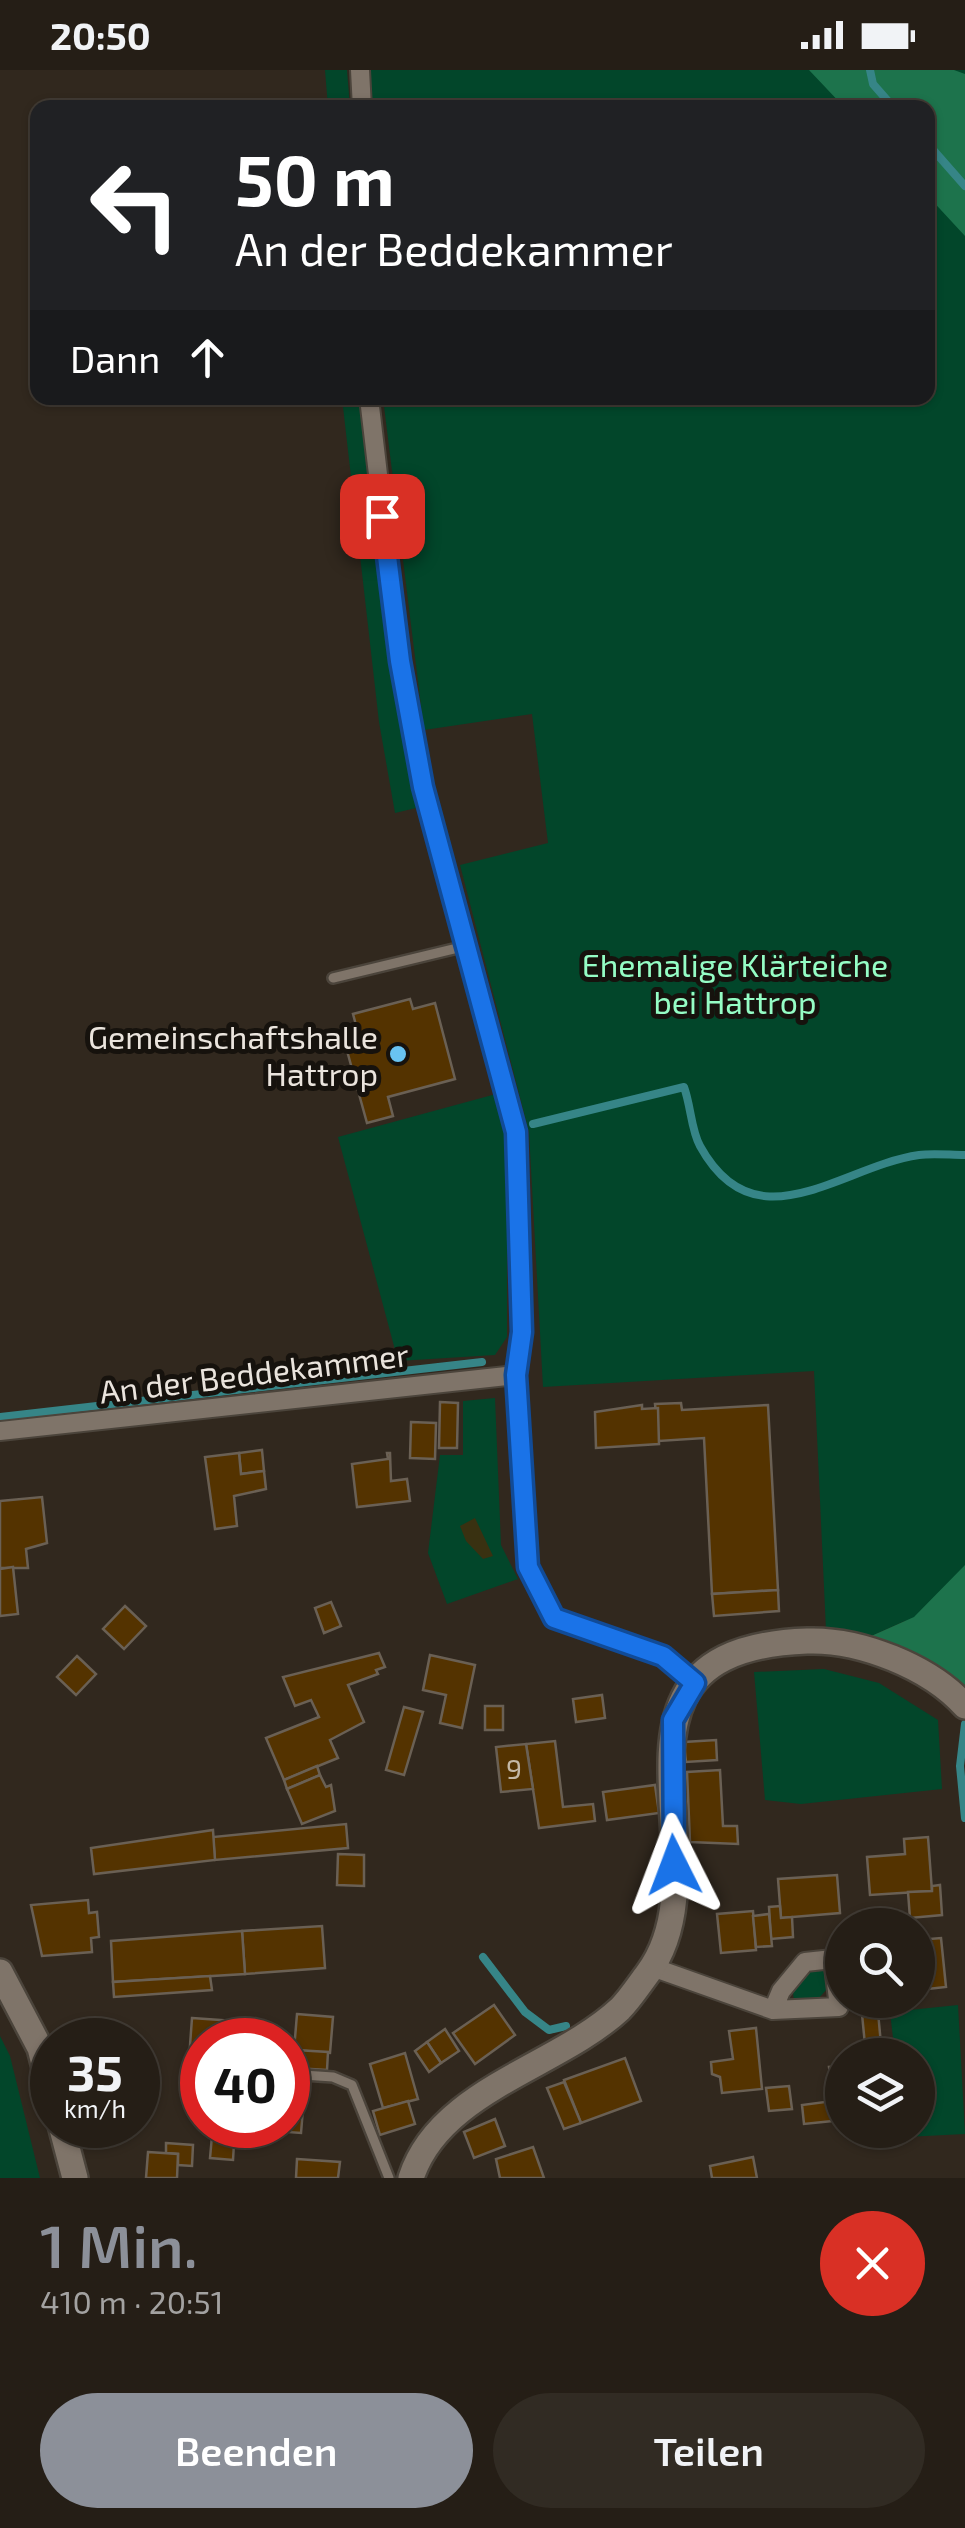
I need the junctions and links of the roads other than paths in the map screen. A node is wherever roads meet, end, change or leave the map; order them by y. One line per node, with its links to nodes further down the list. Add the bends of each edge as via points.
1 (360, 70): 2 (street)
2 (362, 100)
3 (370, 405): 4 (street, via 400,661 423,787)
4 (466, 946): 5 (lane); 6 (street, via 516,1132 522,1332)
5 (333, 978)
6 (516, 1375): 7 (street, An der Beddekammer); 8 (street, via 528,1567 539,1596 554,1618 663,1656)
7 (0, 1432)
8 (695, 1683): 9 (street, via 726,1657 821,1640 914,1668); 10 (street, via 673,1720 675,1902)
9 (965, 1706)
10 (652, 1967): 12 (street); 18 (street, via 621,2008 590,2032 462,2109 428,2143)
11 (0, 1972): 13 (street)
12 (773, 2010)
13 (30, 2029)
14 (310, 2075): 17 (lane, via 352,2085)
15 (67, 2148): 16 (street)
16 (75, 2178)
17 (388, 2178)
18 (411, 2178)

